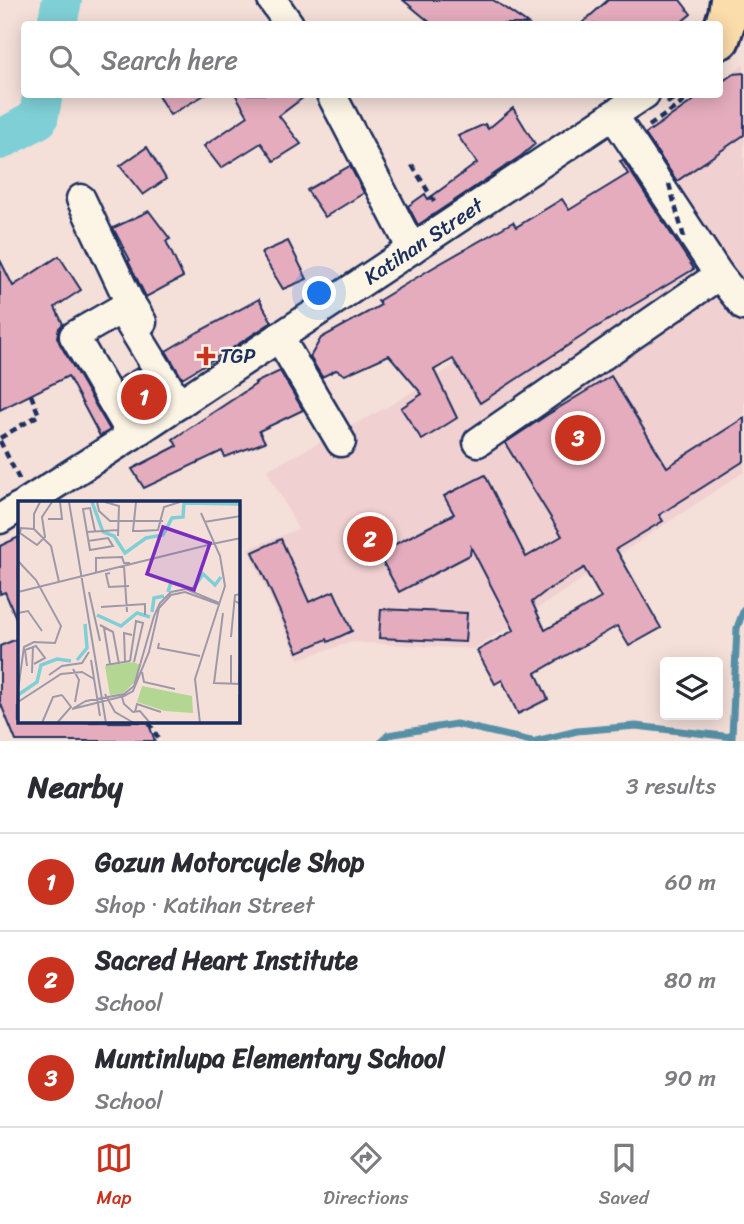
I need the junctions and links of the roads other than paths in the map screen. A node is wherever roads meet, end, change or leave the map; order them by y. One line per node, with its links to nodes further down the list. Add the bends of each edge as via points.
1 (272, 0): 3 (street)
2 (730, 0): 4 (highway)
3 (287, 21)
4 (723, 28)
5 (744, 29): 6 (street)
6 (723, 43)
7 (744, 44): 8 (highway)
8 (723, 46)
9 (333, 98): 13 (street)
10 (639, 98): 11 (street, Katihan Street)
11 (613, 116): 13 (street, Katihan Street); 14 (street)
12 (82, 199): 17 (street, via 128,299)
13 (412, 249): 16 (street, Katihan Street)
14 (719, 275): 15 (street); 20 (street)
15 (744, 306)
16 (279, 337): 17 (street, Katihan Street); 19 (street)
17 (183, 401): 18 (street, Katihan Street); 18 (street, via 121,309 74,336)
18 (132, 435): 21 (street, Katihan Street)
19 (341, 442)
20 (478, 442)
21 (30, 501)
22 (18, 508): 23 (street, Katihan Street)
23 (0, 519)

